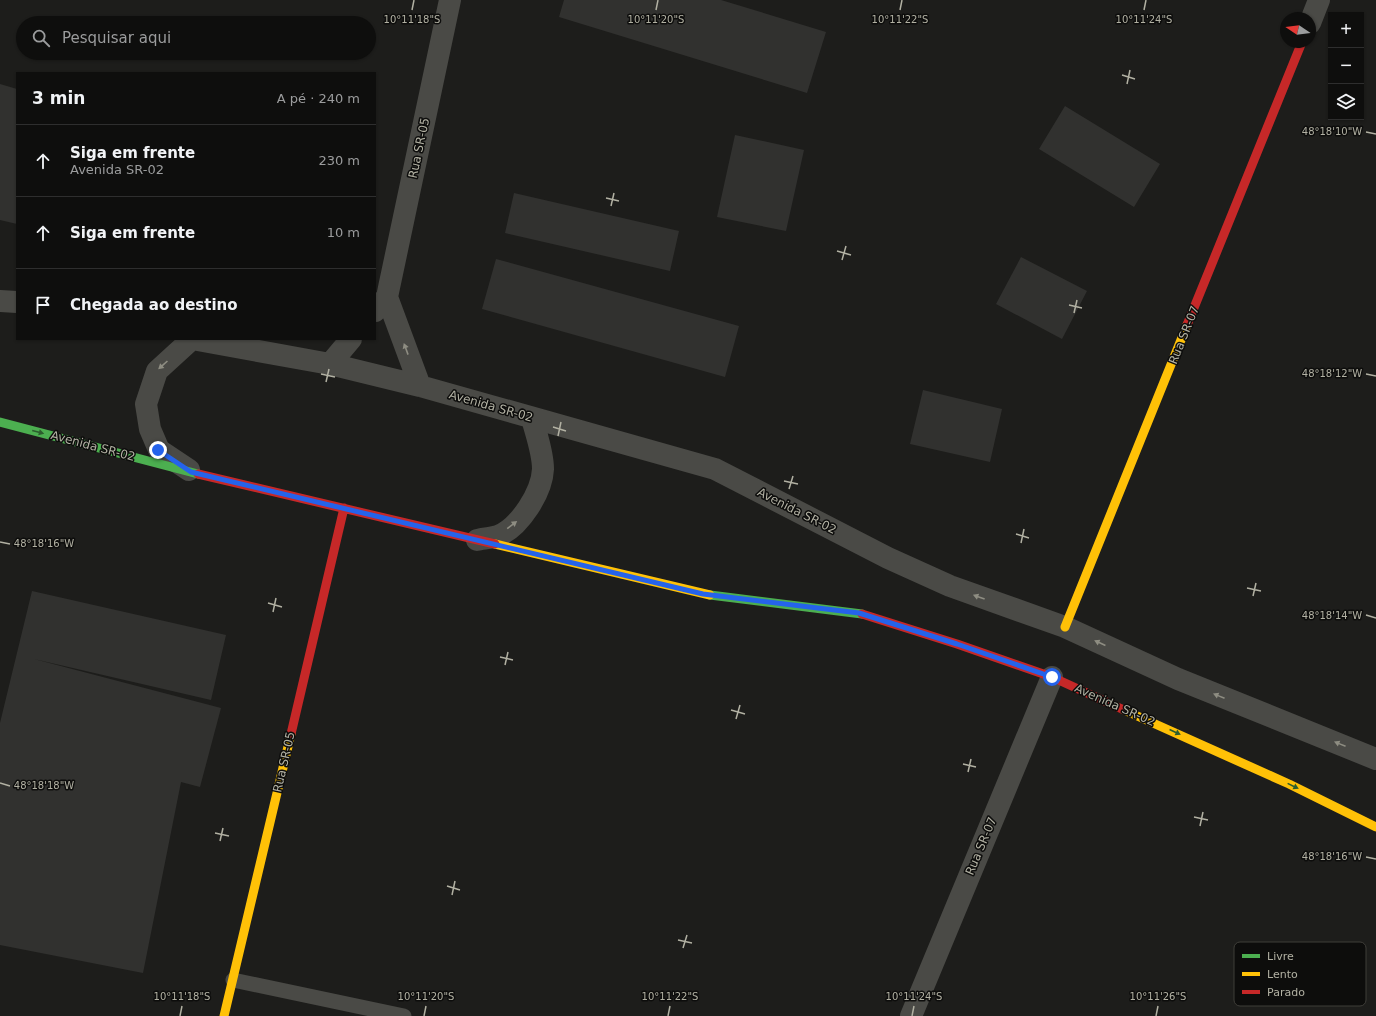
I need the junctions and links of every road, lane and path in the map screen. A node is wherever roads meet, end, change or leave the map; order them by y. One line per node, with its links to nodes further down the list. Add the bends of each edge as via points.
1 (450, 0): 7 (street, Rua SR-05)
2 (1319, 0): 3 (street)
3 (1314, 12)
4 (1300, 48): 18 (street, Rua SR-07)
5 (0, 301): 6 (street)
6 (16, 302)
7 (381, 304): 12 (street, Rua SR-05, one-way to 7)
8 (191, 340): 15 (street, one-way to 15, via 157,371 146,404 150,429 158,450)
9 (198, 340): 11 (street, Avenida SR-02)
10 (350, 340): 11 (street)
11 (330, 364): 12 (street, Avenida SR-02)
12 (420, 386): 13 (street, Avenida SR-02)
13 (532, 418): 17 (street, one-way to 13, via 499,536 521,519 539,487 543,470); 18 (street, Avenida SR-02, one-way to 13, via 950,586 715,468)
14 (0, 422): 15 (street, Avenida SR-02, one-way to 15)
15 (191, 472): 16 (street, Avenida SR-02)
16 (344, 508): 17 (street, Avenida SR-02); 22 (street, Rua SR-05)
17 (477, 540): 19 (street, Avenida SR-02, via 703,594 859,613)
18 (1065, 627): 20 (street, Avenida SR-02, one-way to 18, via 1178,679)
19 (1052, 677): 21 (street, Avenida SR-02, one-way to 21, via 1289,784); 25 (street, Rua SR-07)
20 (1376, 759)
21 (1376, 827)
22 (233, 980): 23 (street, Rua SR-05); 24 (lane)
23 (224, 1016)
24 (404, 1016)
25 (911, 1016)

